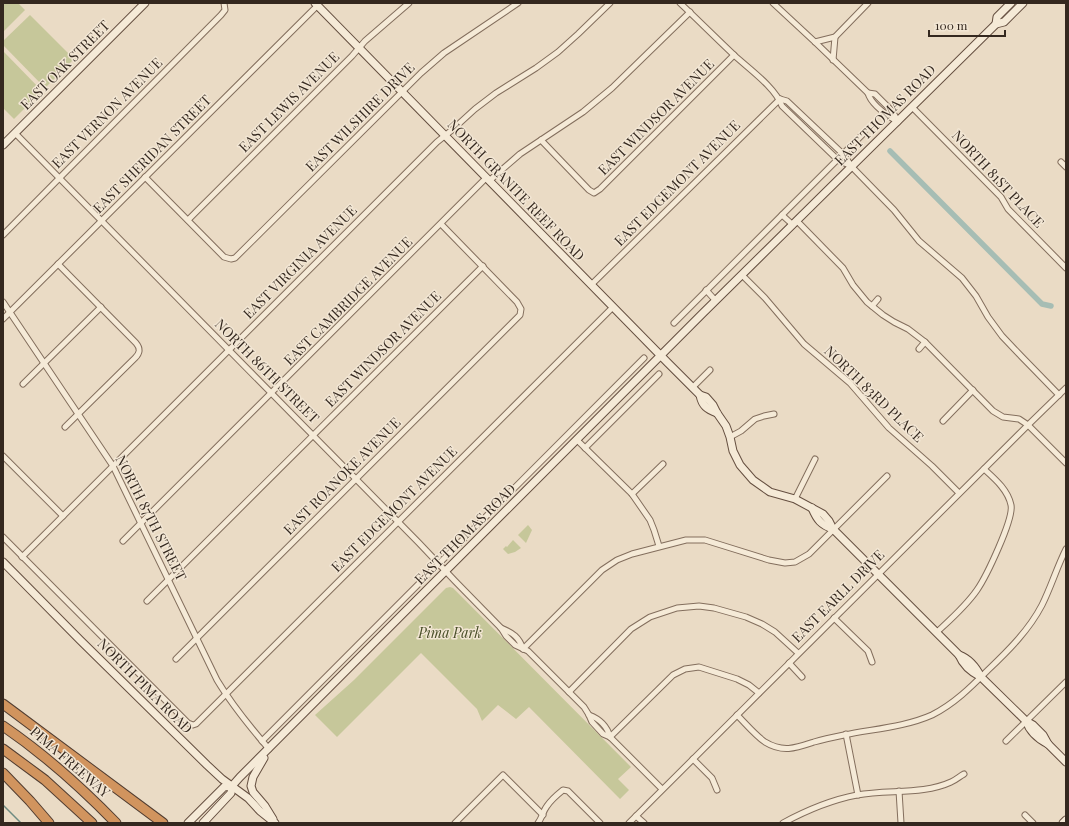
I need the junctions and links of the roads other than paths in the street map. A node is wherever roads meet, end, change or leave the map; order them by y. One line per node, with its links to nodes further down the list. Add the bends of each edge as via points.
1 (145, 3): 25 (main road, EAST OAK STREET)
2 (409, 3): 18 (street, EAST LEWIS AVENUE)
3 (518, 3): 21 (street, EAST WILSHIRE DRIVE, via 444,53)
4 (610, 3): 27 (street, EAST VIRGINIA AVENUE, via 558,52 496,93)
5 (680, 3): 14 (street)
6 (773, 3): 13 (street)
7 (783, 3): 13 (street)
8 (868, 3): 16 (street)
9 (1011, 3): 15 (main road, EAST THOMAS ROAD, via 997,17)
10 (1023, 3): 15 (main road, EAST THOMAS ROAD, via 1004,22)
11 (316, 4): 18 (main road, NORTH GRANITE REEF ROAD); 35 (street, EAST SHERIDAN STREET)
12 (225, 5): 36 (street, EAST VERNON AVENUE, via 221,15)
13 (778, 8): 17 (street)
14 (690, 12): 19 (street); 28 (street, EAST CAMBRIDGE AVENUE, via 612,88 583,112)
15 (996, 24): 23 (main road, EAST THOMAS ROAD)
16 (835, 37): 17 (street); 20 (street)
17 (815, 42): 20 (street)
18 (359, 48): 21 (main road, NORTH GRANITE REEF ROAD); 40 (street, EAST LEWIS AVENUE)
19 (734, 55): 22 (street); 28 (street, EAST WINDSOR AVENUE, via 594,193 588,190)
20 (834, 60): 24 (street, via 868,93 874,94 892,111)
21 (402, 92): 27 (main road, NORTH GRANITE REEF ROAD); 40 (street, EAST WILSHIRE DRIVE, via 237,256 230,259 224,257)
22 (780, 98): 30 (street); 31 (street, via 782,106); 48 (street, EAST EDGEMONT AVENUE)
23 (912, 107): 24 (main road, EAST THOMAS ROAD); 46 (street, NORTH 81ST PLACE, via 1001,197 1008,209)
24 (898, 122): 33 (main road, EAST THOMAS ROAD)
25 (15, 133): 29 (main road, EAST OAK STREET); 36 (street, NORTH 86TH STREET)
26 (864, 133): 30 (street, EAST THOMAS ROAD)
27 (445, 136): 37 (main road, NORTH GRANITE REEF ROAD); 61 (street, EAST VIRGINIA AVENUE)
28 (541, 140): 37 (street, EAST CAMBRIDGE AVENUE)
29 (3, 145)
30 (843, 154): 31 (street, EAST THOMAS ROAD); 33 (street)
31 (838, 160): 33 (street); 38 (street, EAST THOMAS ROAD)
32 (1061, 162): 34 (street)
33 (852, 166): 41 (main road, EAST THOMAS ROAD); 72 (street, via 894,210 919,241 962,278 1002,336)
34 (1066, 167)
35 (145, 177): 39 (street, EAST SHERIDAN STREET); 40 (street)
36 (60, 178): 39 (street, NORTH 86TH STREET); 43 (street, EAST VERNON AVENUE)
37 (488, 180): 42 (street, EAST CAMBRIDGE AVENUE); 48 (main road, NORTH GRANITE REEF ROAD)
38 (782, 215): 41 (street); 49 (street, EAST THOMAS ROAD)
39 (102, 220): 44 (street, EAST SHERIDAN STREET); 61 (street, NORTH 86TH STREET)
40 (188, 220)
41 (795, 223): 47 (main road, EAST THOMAS ROAD); 53 (street, via 842,268 856,290)
42 (441, 224): 45 (street); 71 (street, EAST CAMBRIDGE AVENUE)
43 (3, 235)
44 (58, 264): 54 (street); 56 (street, EAST SHERIDAN STREET)
45 (483, 266): 78 (street, EAST WINDSOR AVENUE); 89 (street, EAST ROANOKE AVENUE, via 521,306 518,317)
46 (1066, 268)
47 (742, 275): 51 (main road, EAST THOMAS ROAD); 90 (street, NORTH 83RD PLACE, via 804,344 850,383 889,428)
48 (591, 285): 55 (main road, NORTH GRANITE REEF ROAD)
49 (706, 290): 51 (street); 58 (street, EAST THOMAS ROAD)
50 (878, 299): 53 (street)
51 (716, 301): 62 (main road, EAST THOMAS ROAD)
52 (3, 302): 56 (street, NORTH 87TH STREET)
53 (872, 306): 59 (street)
54 (101, 307): 64 (street); 73 (street, via 136,343 139,354)
55 (613, 307): 62 (main road, NORTH GRANITE REEF ROAD); 94 (street, EAST EDGEMONT AVENUE)
56 (10, 312): 57 (street, EAST SHERIDAN STREET); 64 (street, NORTH 87TH STREET)
57 (3, 319)
58 (674, 323)
59 (925, 342): 60 (street); 70 (street)
60 (919, 349)
61 (229, 350): 71 (street, NORTH 86TH STREET); 86 (street, EAST VIRGINIA AVENUE)
62 (661, 356): 68 (main road, NORTH GRANITE REEF ROAD); 80 (main road, EAST THOMAS ROAD)
63 (644, 358): 103 (street, EAST THOMAS ROAD)
64 (44, 364): 67 (street); 73 (street, NORTH 87TH STREET)
65 (710, 370): 68 (street)
66 (659, 374): 81 (street)
67 (23, 384)
68 (692, 388): 79 (main road, NORTH GRANITE REEF ROAD, via 713,405)
69 (1066, 388): 72 (street, EAST EARLL DRIVE)
70 (973, 390): 75 (street); 76 (street, via 993,411)
71 (272, 393): 78 (street, NORTH 86TH STREET); 95 (street, EAST CAMBRIDGE AVENUE)
72 (1059, 395): 76 (street, EAST EARLL DRIVE)
73 (78, 414): 77 (street); 86 (street, NORTH 87TH STREET)
74 (774, 414): 79 (street, via 755,419)
75 (943, 421)
76 (1028, 425): 84 (street); 87 (street, EAST EARLL DRIVE)
77 (65, 427)
78 (314, 436): 89 (street, NORTH 86TH STREET); 106 (street, EAST WINDSOR AVENUE)
79 (730, 437): 92 (main road, NORTH GRANITE REEF ROAD, via 736,459 754,480 770,492)
80 (577, 440): 81 (street); 104 (main road, EAST THOMAS ROAD)
81 (585, 448): 91 (street)
82 (3, 456): 93 (street)
83 (815, 459): 92 (street)
84 (1066, 463)
85 (662, 464): 91 (street)
86 (113, 466): 93 (street, EAST VIRGINIA AVENUE); 95 (street, NORTH 87TH STREET)
87 (984, 469): 90 (street, EAST EARLL DRIVE); 109 (street, via 1004,488 1012,507 1010,518 977,590)
88 (887, 476): 96 (street)
89 (356, 479): 94 (street, NORTH 86TH STREET); 110 (street, EAST ROANOKE AVENUE)
90 (960, 493): 105 (street, EAST EARLL DRIVE)
91 (632, 494): 99 (street, via 650,520)
92 (795, 498): 96 (main road, NORTH GRANITE REEF ROAD, via 823,514)
93 (63, 516): 101 (street, EAST VIRGINIA AVENUE)
94 (398, 521): 103 (street, NORTH 86TH STREET); 121 (street, EAST EDGEMONT AVENUE)
95 (141, 524): 98 (street, EAST CAMBRIDGE AVENUE); 106 (street, NORTH 87TH STREET)
96 (833, 529): 99 (street, via 809,554 795,562 786,563 705,540 686,540); 105 (main road, NORTH GRANITE REEF ROAD)
97 (3, 537): 101 (street)
98 (123, 541)
99 (660, 546): 111 (street, via 632,554 602,570)
100 (1066, 549): 117 (street, via 1042,604 1024,633)
101 (22, 557): 121 (street, EAST EDGEMONT AVENUE, via 192,726)
102 (3, 562): 136 (main road, NORTH PIMA ROAD, via 170,729)
103 (439, 564): 104 (street, NORTH 86TH STREET); 128 (street, EAST THOMAS ROAD)
104 (446, 572): 111 (street, NORTH 86TH STREET, via 506,636); 131 (main road, EAST THOMAS ROAD)
105 (878, 574): 108 (street, EAST EARLL DRIVE); 109 (main road, NORTH GRANITE REEF ROAD)
106 (169, 580): 107 (street, EAST WINDSOR AVENUE); 110 (street, NORTH 87TH STREET)
107 (147, 601)
108 (834, 618): 112 (street, EAST EARLL DRIVE); 114 (street, via 868,651)
109 (937, 632): 117 (main road, NORTH GRANITE REEF ROAD, via 977,669)
110 (196, 638): 113 (street, EAST ROANOKE AVENUE); 121 (street, NORTH 87TH STREET)
111 (523, 649): 119 (street, NORTH 86TH STREET)
112 (798, 653): 115 (street, EAST EARLL DRIVE); 119 (street, via 775,632 746,617 699,606 677,608 650,617 631,629)
113 (176, 658)
114 (872, 662)
115 (789, 663): 116 (street); 120 (street, EAST EARLL DRIVE)
116 (802, 677)
117 (981, 677): 124 (main road, NORTH GRANITE REEF ROAD); 126 (street, via 948,706 932,714 901,725)
118 (1066, 682): 124 (street)
119 (569, 692): 127 (street, NORTH 86TH STREET, via 590,715 608,728)
120 (759, 693): 123 (street, EAST EARLL DRIVE); 127 (street, via 737,679 699,667 685,670 673,674)
121 (226, 694): 128 (street, NORTH 87TH STREET)
122 (3, 704): 148 (highway)
123 (736, 715): 126 (street, via 764,741 782,748 792,749); 132 (street, EAST EARLL DRIVE)
124 (1026, 721): 129 (street); 133 (main road, NORTH GRANITE REEF ROAD, via 1043,735 1048,744)
125 (3, 726): 147 (highway, PIMA FREEWAY, via 58,767)
126 (846, 734): 140 (street)
127 (610, 737): 137 (street, NORTH 86TH STREET)
128 (262, 741): 131 (street, NORTH 87TH STREET)
129 (1006, 741)
130 (3, 749): 146 (highway, via 44,780)
131 (269, 749): 136 (main road, EAST THOMAS ROAD); 151 (main road, via 251,786)
132 (693, 759): 137 (street, EAST EARLL DRIVE); 138 (street, via 712,778)
133 (1066, 762)
134 (3, 773): 145 (highway)
135 (964, 774): 139 (street, via 938,787)
136 (232, 786): 149 (main road, EAST THOMAS ROAD, via 224,787); 150 (main road, EAST THOMAS ROAD, via 231,793); 151 (main road, NORTH PIMA ROAD)
137 (662, 789): 143 (street, EAST EARLL DRIVE)
138 (717, 790)
139 (899, 791): 140 (street); 158 (street)
140 (858, 795): 157 (street, via 799,814)
141 (543, 815): 152 (street, via 503,775); 153 (street); 154 (street, via 547,805 563,790 568,791)
142 (1025, 815): 159 (street)
143 (636, 816): 155 (street, EAST EARLL DRIVE); 156 (street)
144 (1066, 820): 160 (main road)
145 (49, 823)
146 (92, 823)
147 (116, 823)
148 (163, 823)
149 (188, 823)
150 (203, 823)
151 (275, 823)
152 (455, 823)
153 (538, 823)
154 (600, 823)
155 (629, 823)
156 (644, 823)
157 (783, 823)
158 (901, 823)
159 (1033, 823)
160 (1063, 823)

